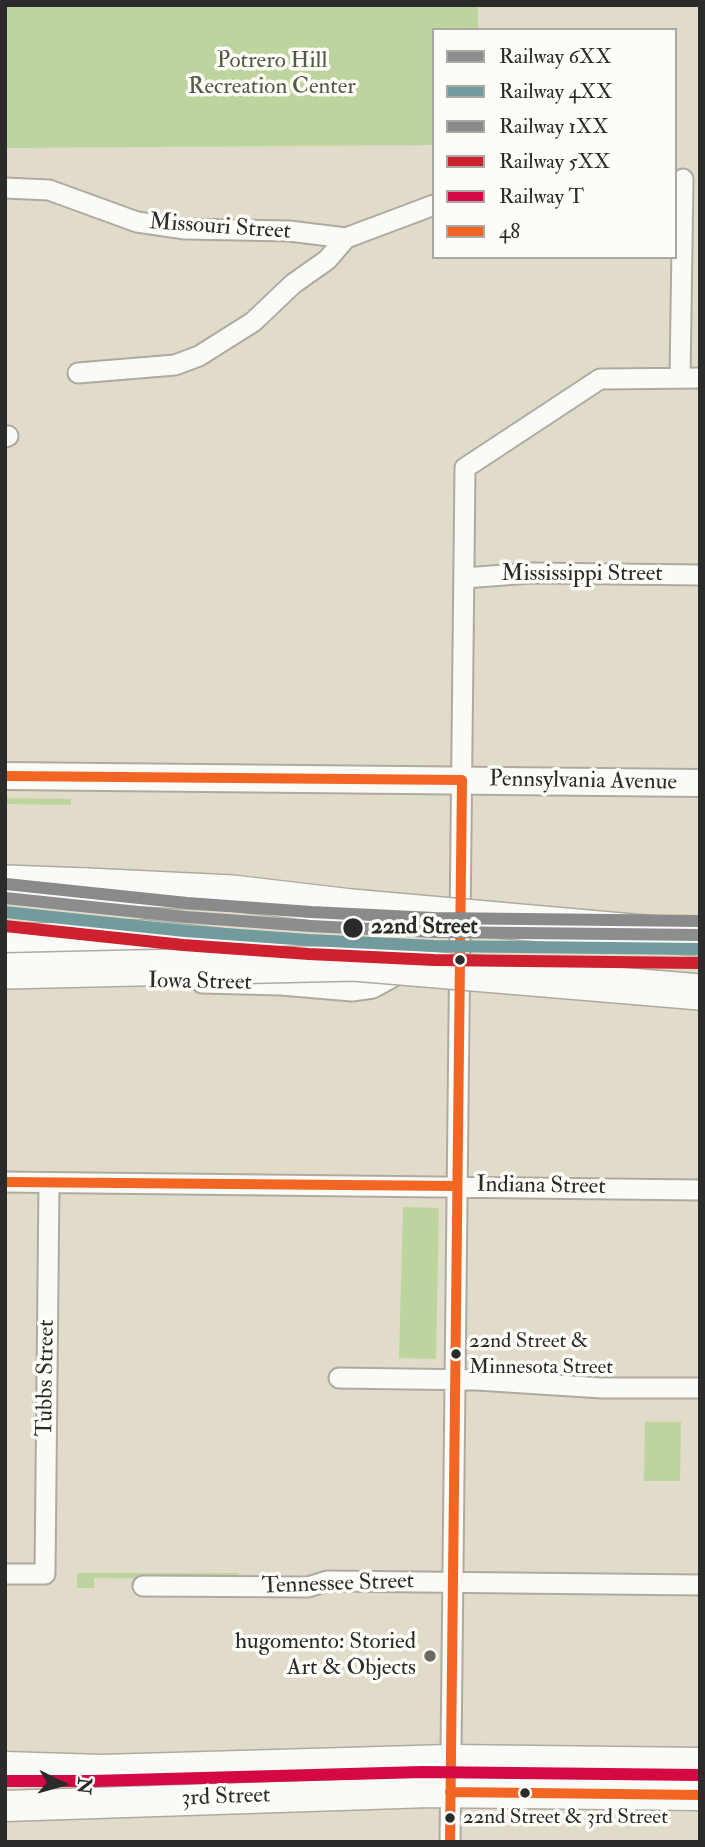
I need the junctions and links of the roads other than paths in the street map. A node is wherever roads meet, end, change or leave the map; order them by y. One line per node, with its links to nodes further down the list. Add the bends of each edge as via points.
1 (686, 179): 6 (street)
2 (5, 188): 4 (street, Missouri Street, via 49,190 137,222)
3 (432, 206): 4 (street, Missouri Street)
4 (346, 238): 5 (street, via 327,260 253,322 199,356 175,365)
5 (78, 373)
6 (680, 378): 7 (street); 9 (street, via 600,379 465,468)
7 (700, 378)
8 (700, 575): 9 (street, Mississippi Street, via 531,573)
9 (464, 578): 11 (street)
10 (5, 776): 11 (main road, Pennsylvania Avenue)
11 (462, 780): 12 (main road, Pennsylvania Avenue); 18 (street)
12 (700, 783)
13 (5, 885): 14 (highway, bridge, via 232,893)
14 (700, 938)
15 (5, 942): 16 (highway, bridge, via 144,938)
16 (354, 963): 17 (highway, bridge); 21 (highway, bridge)
17 (5, 970): 19 (street, Iowa Street, via 22,966 183,966)
18 (460, 972): 19 (street, Iowa Street); 24 (street)
19 (393, 977): 20 (street, Iowa Street, via 373,988 352,990)
20 (5, 981)
21 (700, 992)
22 (5, 1182): 23 (street, Indiana Street)
23 (49, 1182): 24 (street, Indiana Street); 29 (street, Tubbs Street, via 45,1574)
24 (457, 1186): 25 (street, Indiana Street); 27 (street)
25 (700, 1189)
26 (339, 1378): 27 (street)
27 (454, 1381): 28 (street); 30 (street)
28 (700, 1388)
29 (5, 1574)
30 (452, 1583): 31 (street, Tennessee Street); 32 (street, Tennessee Street, via 327,1581 309,1587); 33 (street)
31 (700, 1585)
32 (143, 1587)
33 (450, 1760): 34 (main road, 3rd Street); 35 (main road, 3rd Street, via 102,1770); 36 (street)
34 (700, 1763)
35 (5, 1767)
36 (450, 1792): 37 (main road, 3rd Street); 38 (main road, 3rd Street); 39 (street)
37 (700, 1795)
38 (5, 1806)
39 (450, 1842)

